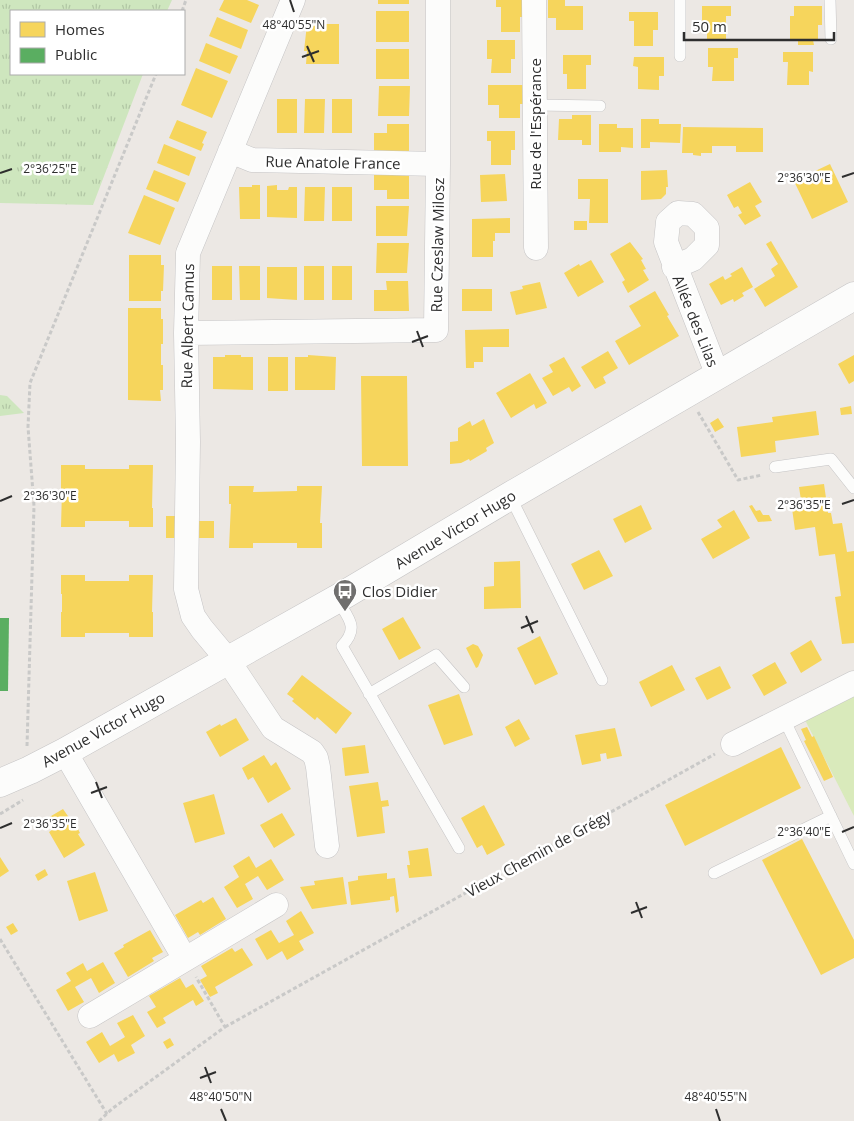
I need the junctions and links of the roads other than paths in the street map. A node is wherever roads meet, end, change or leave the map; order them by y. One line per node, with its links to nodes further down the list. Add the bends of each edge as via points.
1 (293, 0): 10 (street, Rue Albert Camus)
2 (438, 0): 11 (street, Rue Czeslaw Milosz)
3 (534, 0): 8 (street, Rue de l'Espérance)
4 (680, 0): 7 (lane)
5 (830, 0): 6 (lane)
6 (831, 38)
7 (680, 56)
8 (535, 105): 9 (lane); 12 (street, Rue de l'Espérance)
9 (600, 106)
10 (230, 151): 11 (street, Rue Anatole France, via 252,160); 15 (street, Rue Albert Camus, via 188,252)
11 (438, 164): 15 (street, Rue Czeslaw Milosz, via 436,330)
12 (536, 248)
13 (674, 267): 16 (street, Allée des Lilas)
14 (854, 296): 16 (main road, Avenue Victor Hugo)
15 (186, 333): 21 (street, Rue Albert Camus, via 186,589 193,616)
16 (718, 376): 19 (main road, Avenue Victor Hugo)
17 (775, 467): 18 (lane, via 831,459)
18 (854, 488)
19 (510, 496): 20 (main road, Avenue Victor Hugo); 22 (lane)
20 (337, 599): 21 (main road, Avenue Victor Hugo); 25 (lane, via 352,628 342,646)
21 (227, 659): 28 (main road, Avenue Victor Hugo); 31 (street, Rue Albert Camus, via 272,728 312,752 316,758)
22 (602, 680)
23 (854, 683): 26 (street)
24 (464, 687): 25 (lane, via 436,655)
25 (369, 694): 32 (lane)
26 (784, 719): 27 (street); 30 (lane)
27 (733, 744)
28 (65, 752): 29 (main road, Avenue Victor Hugo); 36 (street)
29 (0, 784)
30 (831, 816): 33 (lane); 34 (lane)
31 (327, 846)
32 (459, 848)
33 (854, 864)
34 (714, 873)
35 (276, 905): 36 (street)
36 (185, 959): 37 (street)
37 (90, 1016)

